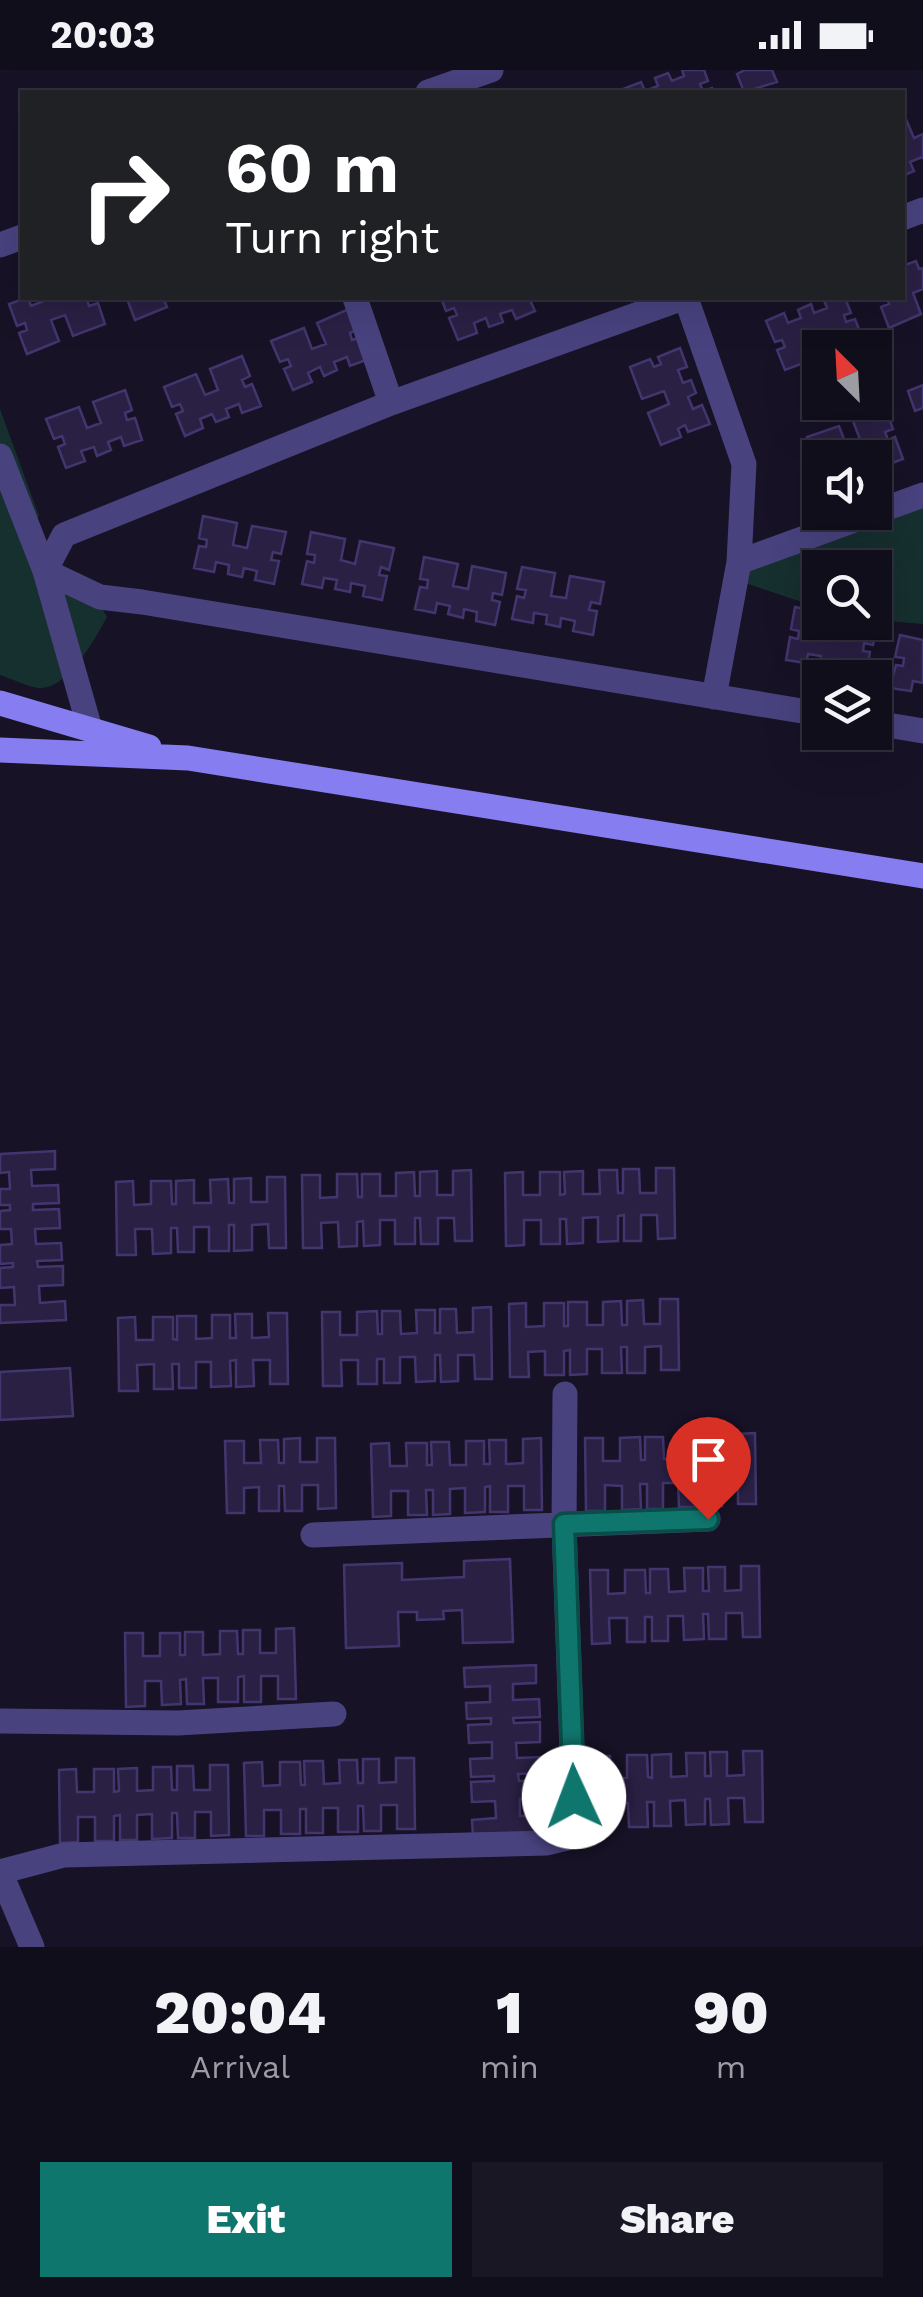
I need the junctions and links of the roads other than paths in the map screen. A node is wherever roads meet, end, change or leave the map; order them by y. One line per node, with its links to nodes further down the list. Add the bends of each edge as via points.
1 (491, 70): 2 (street)
2 (434, 90)
3 (356, 300): 6 (street)
4 (678, 300): 6 (street)
5 (685, 300): 9 (street, via 744,464)
6 (391, 403): 10 (street, via 64,535)
7 (0, 456): 10 (street)
8 (923, 495): 9 (street)
9 (739, 562): 11 (street)
10 (44, 572): 11 (street, via 100,597); 15 (street)
11 (714, 696): 13 (street)
12 (0, 704): 15 (street)
13 (802, 711)
14 (892, 726): 16 (street)
15 (90, 729): 18 (street)
16 (923, 731)
17 (0, 750): 18 (street)
18 (188, 758): 19 (street)
19 (923, 876)
20 (564, 1394): 22 (street)
21 (708, 1519): 22 (street)
22 (564, 1524): 23 (street); 26 (street, via 575,1836 546,1843 64,1854)
23 (313, 1535)
24 (334, 1714): 25 (street, via 178,1723)
25 (0, 1721)
26 (0, 1872): 27 (street)
27 (32, 1947)

